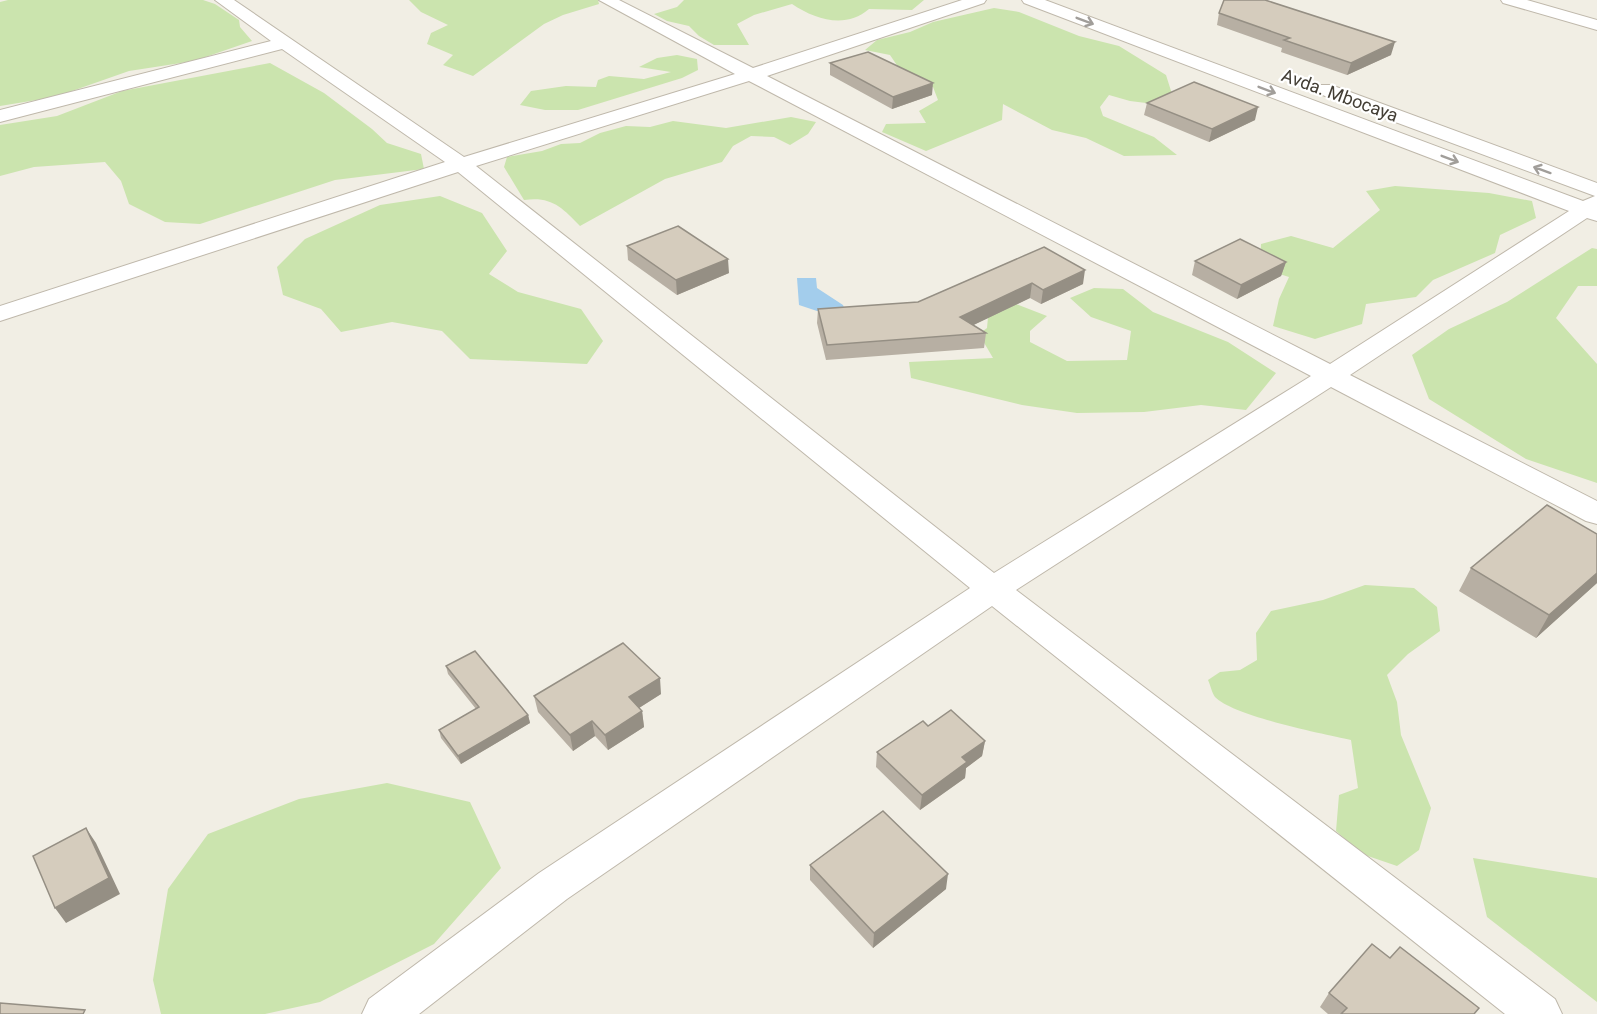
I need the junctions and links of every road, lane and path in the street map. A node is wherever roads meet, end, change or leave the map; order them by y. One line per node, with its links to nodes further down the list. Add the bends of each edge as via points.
1 (223, 0): 7 (street)
2 (607, 0): 8 (street)
3 (978, 0): 8 (street)
4 (1030, 0): 12 (street, one-way to 12)
5 (1509, 0): 6 (street)
6 (1597, 26)
7 (285, 43): 10 (street); 11 (street)
8 (751, 75): 11 (street); 14 (street)
9 (1306, 82): 12 (street, Avda. Mbocaya, one-way to 9)
10 (0, 116)
11 (461, 164): 13 (street); 16 (street)
12 (1594, 204): 14 (street)
13 (0, 314)
14 (1330, 376): 15 (street); 16 (street)
15 (1597, 514)
16 (993, 589): 17 (street, via 553,886); 18 (street)
17 (384, 1014)
18 (1540, 1014)

